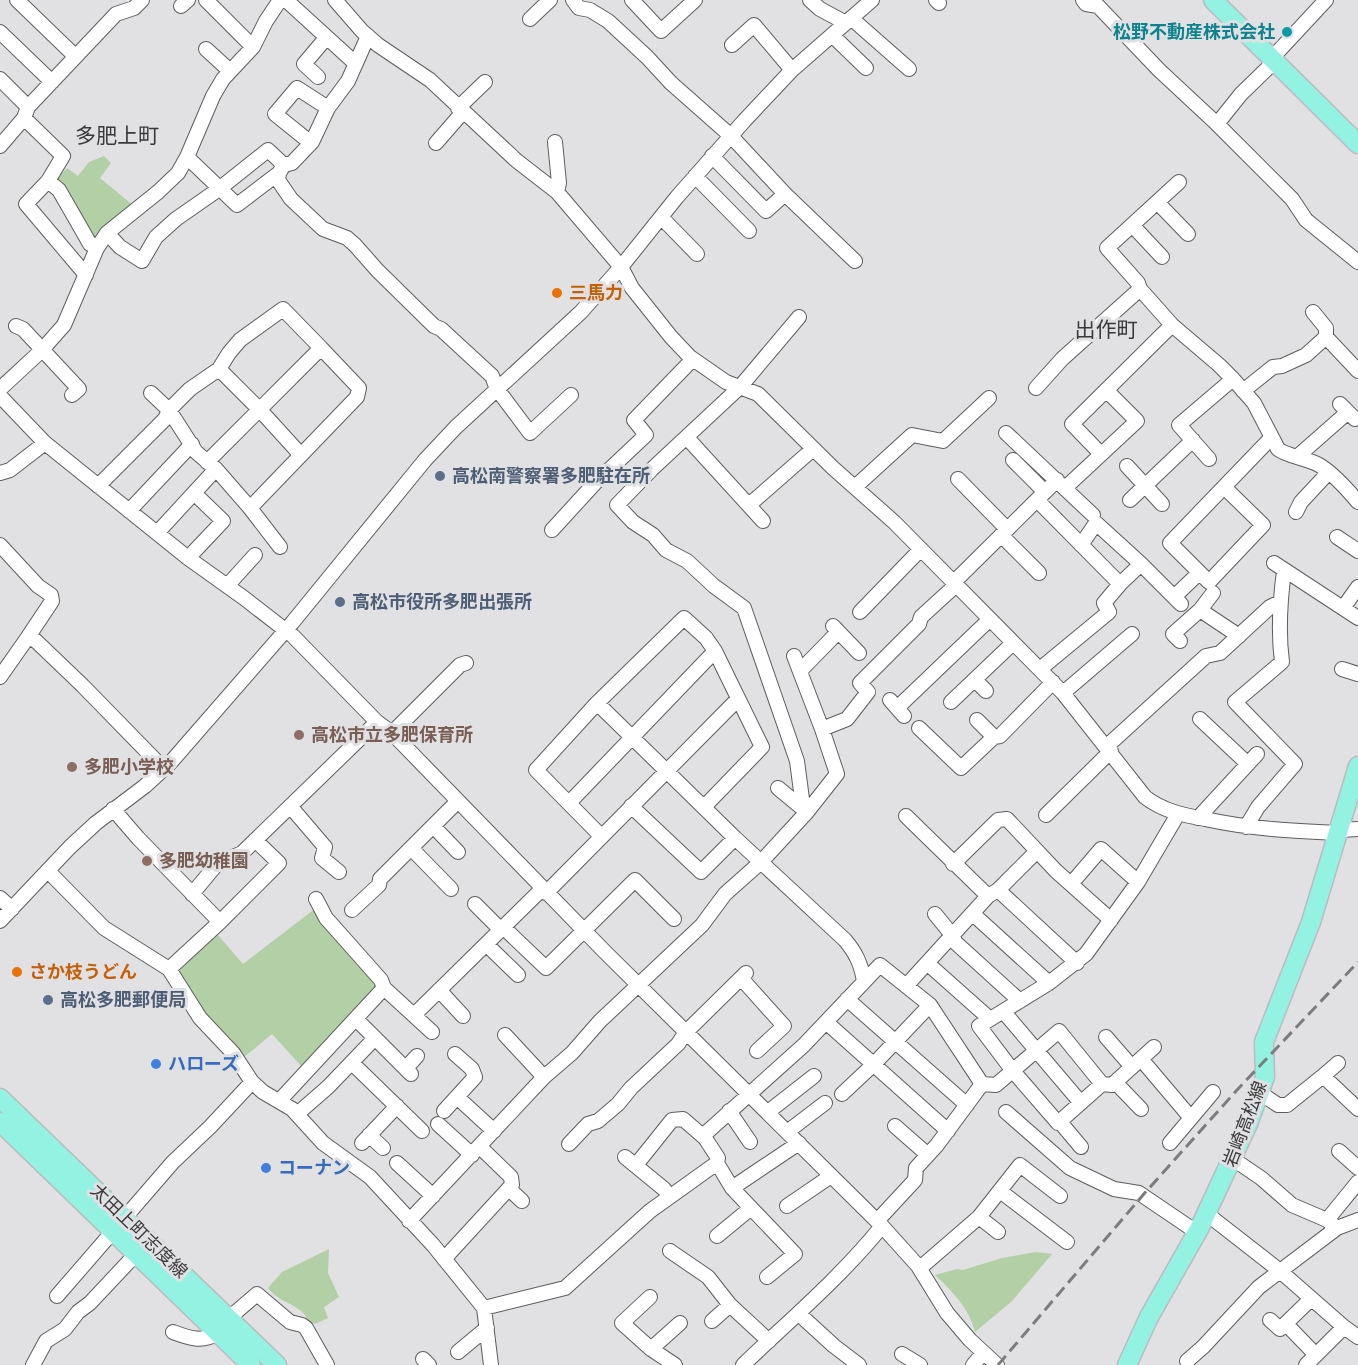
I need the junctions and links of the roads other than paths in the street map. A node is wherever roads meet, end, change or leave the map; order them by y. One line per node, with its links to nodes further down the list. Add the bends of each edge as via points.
1 (17, 0): 28 (street)
2 (142, 0): 16 (street)
3 (206, 0): 26 (street)
4 (280, 0): 26 (street)
5 (286, 0): 23 (street)
6 (335, 0): 17 (street)
7 (550, 0): 18 (street)
8 (573, 0): 42 (street, via 579,8 608,21)
9 (633, 0): 10 (street, via 661,31)
10 (695, 0)
11 (810, 0): 19 (street, via 820,9)
12 (1083, 0): 41 (street, via 1098,6)
13 (1213, 0): 29 (main road)
14 (1326, 0): 29 (street)
15 (868, 1): 19 (street)
16 (124, 5): 28 (street)
17 (349, 6): 22 (street)
18 (530, 19)
19 (848, 20): 21 (street); 24 (street)
20 (0, 32): 36 (street)
21 (832, 35): 24 (street, via 863,65); 32 (street)
22 (368, 36): 30 (street); 39 (street, via 430,80)
23 (326, 38): 30 (street); 34 (street, via 304,64)
24 (879, 43): 31 (street)
25 (732, 45): 32 (street, via 754,26)
26 (253, 47): 33 (street)
27 (206, 49): 33 (street)
28 (75, 56): 36 (street)
29 (1274, 60): 41 (street); 46 (main road)
30 (355, 63): 38 (street, via 348,81)
31 (909, 69)
32 (792, 70): 42 (street)
33 (230, 71): 49 (street, via 213,96)
34 (318, 77)
35 (0, 79): 40 (street)
36 (52, 82): 40 (street)
37 (485, 82): 39 (street)
38 (328, 108): 43 (street); 43 (street, via 297,88 275,114)
39 (460, 110): 45 (street); 55 (street)
40 (26, 112): 47 (street); 52 (street, via 63,156)
41 (1216, 124): 67 (street, via 1292,199 1306,220)
42 (730, 136): 48 (street); 56 (street)
43 (312, 142): 50 (street)
44 (555, 142): 55 (street)
45 (436, 143)
46 (1358, 144)
47 (0, 146)
48 (712, 156): 51 (street); 56 (street, via 766,211)
49 (187, 157): 54 (street); 61 (street, via 158,192)
50 (281, 169): 54 (street, via 237,205); 54 (street, via 268,150); 85 (street, via 278,180 291,199 323,229 355,245 434,326 441,328 492,376)
51 (695, 176): 58 (street); 60 (street)
52 (48, 181): 63 (street, via 58,190 90,244); 69 (street, via 26,204)
53 (1179, 182): 57 (street)
54 (219, 189): 61 (street, via 156,237 142,261)
55 (557, 192): 68 (street)
56 (785, 194): 66 (street)
57 (1157, 202): 59 (street); 62 (street)
58 (661, 217): 64 (street); 68 (street)
59 (1132, 225): 65 (street); 70 (street, via 1107,248)
60 (749, 231)
61 (107, 233): 63 (street)
62 (1188, 234)
63 (97, 248): 69 (street)
64 (697, 254)
65 (1162, 257)
66 (855, 261)
67 (1358, 262)
68 (621, 267): 78 (street, via 632,288); 85 (street, via 581,312)
69 (86, 275): 77 (street, via 64,325)
70 (1140, 289): 73 (street); 83 (street, via 1062,359)
71 (1313, 312): 75 (street, via 1326,328)
72 (799, 317): 82 (street)
73 (1172, 325): 81 (street); 86 (street)
74 (16, 326): 77 (street)
75 (1326, 337): 80 (street); 87 (street, via 1306,355 1273,367)
76 (321, 348): 79 (street, via 283,309 240,340); 94 (street); 103 (street, via 359,388 357,397)
77 (42, 350): 84 (street); 89 (street, via 79,389)
78 (693, 359): 82 (street); 129 (street, via 634,420 646,435)
79 (219, 369): 93 (street); 94 (street)
80 (1358, 371)
81 (1233, 379): 87 (street); 98 (street, via 1179,425)
82 (740, 387): 102 (street, via 758,394); 197 (street, via 617,506 666,550 687,561 744,608 797,761)
83 (1036, 388)
84 (0, 389)
85 (497, 389): 90 (street, via 530,433); 154 (street, via 417,469)
86 (1106, 390): 104 (street, via 1072,424); 104 (street, via 1137,421)
87 (1244, 391): 97 (street)
88 (151, 393): 93 (street)
89 (72, 395)
90 (571, 395)
91 (0, 396): 100 (street)
92 (989, 398): 116 (street, via 943,441 912,435)
93 (169, 410): 101 (street); 115 (street, via 165,419)
94 (260, 410): 103 (street); 108 (street)
95 (1348, 412): 105 (street)
96 (1006, 433): 113 (street)
97 (1272, 438): 105 (street, via 1281,452); 117 (street)
98 (1193, 440): 106 (street); 114 (street)
99 (690, 441): 123 (street)
100 (45, 443): 110 (street, via 10,470); 115 (street)
101 (192, 444): 108 (street); 125 (street)
102 (813, 448): 116 (street); 123 (street)
103 (300, 454): 124 (street)
104 (1101, 454): 113 (street)
105 (1298, 456): 111 (street, via 1320,465)
106 (1209, 459)
107 (1013, 460): 119 (street)
108 (212, 466): 118 (street); 124 (street)
109 (1127, 466): 114 (street)
110 (0, 473)
111 (1328, 473): 121 (street); 126 (street)
112 (958, 479): 130 (street)
113 (1061, 484): 119 (street); 127 (street)
114 (1145, 485): 120 (street); 122 (street)
115 (98, 486): 125 (street)
116 (855, 487): 136 (street)
117 (1224, 487): 142 (street, via 1170,543); 142 (street, via 1263,525 1209,582)
118 (194, 493): 131 (street); 139 (street, via 223,521)
119 (1041, 496): 130 (street); 134 (street)
120 (1130, 500)
121 (1358, 501)
122 (1162, 504)
123 (749, 505): 128 (street)
124 (250, 508): 135 (street)
125 (129, 511): 131 (street)
126 (1296, 512)
127 (1093, 515)
128 (763, 521)
129 (552, 530)
130 (1004, 532): 141 (street); 143 (street)
131 (157, 533): 139 (street)
132 (1337, 537): 137 (street)
133 (0, 545): 157 (street, via 51,595 52,601)
134 (1081, 545): 140 (street, via 1096,523); 144 (street)
135 (280, 547)
136 (921, 549): 143 (street); 151 (street)
137 (1358, 551)
138 (255, 555): 145 (street)
139 (188, 558): 145 (street)
140 (1141, 564): 142 (street, via 1178,601); 144 (street)
141 (1040, 573)
142 (1199, 573)
143 (955, 584): 153 (street); 182 (street, via 860,683 868,692 847,719)
144 (1120, 584): 165 (street, via 1104,603 1109,612)
145 (227, 586): 154 (street)
146 (1358, 587): 149 (street)
147 (1213, 593): 150 (street)
148 (1280, 602): 149 (street, via 1279,567); 156 (street); 203 (street, via 1282,662 1235,702 1295,764)
149 (1343, 608): 152 (street)
150 (1200, 610): 156 (street); 158 (street, via 1173,634)
151 (860, 612)
152 (1358, 618)
153 (989, 620): 159 (street); 177 (street)
154 (285, 630): 180 (street); 188 (street)
155 (1132, 634): 173 (street)
156 (1239, 636): 186 (street, via 1220,653 1206,656)
157 (28, 638): 163 (street); 188 (street, via 83,686)
158 (1180, 641)
159 (1013, 643): 165 (street); 170 (street)
160 (715, 651): 174 (street); 176 (street, via 684,618); 185 (street)
161 (859, 653): 167 (street, via 835,629)
162 (794, 656): 167 (street)
163 (5, 661): 169 (street)
164 (466, 663): 183 (street)
165 (1040, 669): 171 (street)
166 (1342, 669): 168 (street)
167 (800, 671): 182 (street)
168 (1358, 674)
169 (0, 677)
170 (975, 680): 172 (street); 175 (street)
171 (1053, 682): 173 (street); 184 (street, via 1000,736)
172 (986, 691)
173 (1063, 693): 186 (street)
174 (738, 699): 189 (street); 195 (street, via 762,747)
175 (951, 702)
176 (597, 703): 185 (street); 192 (street, via 536,770)
177 (897, 708)
178 (1200, 719): 201 (street, via 1252,759)
179 (977, 720): 184 (street)
180 (377, 722): 183 (street); 193 (street)
181 (919, 728): 184 (street, via 961,768)
182 (822, 729): 197 (street, via 837,774)
183 (392, 733): 191 (street)
184 (994, 737)
185 (632, 738): 189 (street); 192 (street)
186 (1109, 749): 198 (street, via 1145,797); 199 (street)
187 (1358, 766): 204 (main road, 岩崎高松線)
188 (164, 769): 196 (street)
189 (665, 772): 194 (street); 195 (street)
190 (778, 788): 197 (street)
191 (458, 801): 202 (street); 218 (street)
192 (569, 803): 205 (street)
193 (290, 806): 207 (street); 214 (street, via 325,847 322,858)
194 (631, 806): 205 (street); 206 (street, via 701,872)
195 (704, 807): 206 (street)
196 (113, 809): 213 (street); 220 (street)
197 (807, 812): 211 (street)
198 (1178, 814): 201 (street); 215 (street)
199 (1046, 815)
200 (906, 816): 212 (street)
201 (1198, 818): 203 (street)
202 (433, 826): 208 (street); 210 (street)
203 (1246, 827): 204 (street)
204 (1346, 831): 281 (main road, 岩崎高松線, via 1264,1042 1265,1077)
205 (601, 836): 218 (street)
206 (735, 838): 211 (street)
207 (255, 840): 220 (street, via 242,853 218,864); 231 (street, via 279,863)
208 (411, 848): 217 (street); 225 (street, via 376,875 379,885)
209 (1037, 851): 212 (street, via 1007,819 998,820); 216 (street); 219 (street)
210 (458, 852)
211 (761, 862): 240 (street, via 845,940 862,966); 244 (street, via 725,894 702,925)
212 (953, 864): 219 (street)
213 (48, 871): 224 (street); 238 (street, via 104,928)
214 (339, 872)
215 (1138, 882): 216 (street, via 1101,849); 229 (street)
216 (1071, 884): 229 (street)
217 (452, 889)
218 (544, 891): 232 (street); 233 (street)
219 (993, 893): 227 (street); 237 (street)
220 (192, 894): 231 (street)
221 (0, 898): 224 (street)
222 (316, 900): 243 (street, via 326,918)
223 (475, 904): 232 (street)
224 (12, 909): 230 (street)
225 (352, 910)
226 (935, 914): 234 (street)
227 (973, 914): 234 (street); 241 (street)
228 (674, 919): 233 (street, via 635,880)
229 (1111, 920): 237 (street)
230 (0, 921)
231 (220, 922): 238 (street)
232 (502, 928): 233 (street, via 546,968); 235 (street)
233 (584, 931): 244 (street)
234 (951, 937): 236 (street); 247 (street)
235 (486, 944): 239 (street); 245 (street)
236 (927, 963): 242 (street); 253 (street)
237 (1077, 963): 241 (street)
238 (169, 969): 274 (street, via 200,1018 233,1053)
239 (518, 975)
240 (864, 981): 242 (street, via 880,965); 246 (street)
241 (1049, 983): 247 (street)
242 (906, 986): 248 (street)
243 (384, 988): 250 (street); 252 (street)
244 (641, 988): 256 (street); 273 (street, via 600,1021); 277 (street)
245 (439, 990): 250 (street); 251 (street)
246 (847, 999): 254 (street); 260 (street)
247 (1020, 1001): 249 (street)
248 (930, 1005): 260 (street); 276 (street)
249 (1003, 1011): 253 (street); 263 (street)
250 (414, 1015): 255 (street)
251 (463, 1016)
252 (357, 1019): 259 (street); 284 (street)
253 (990, 1019): 270 (street, via 979,1026)
254 (826, 1022): 269 (street); 279 (street)
255 (432, 1032)
256 (687, 1032): 262 (street, via 744,975 784,1026); 279 (street); 307 (street, via 618,1104 598,1121 588,1124)
257 (505, 1035): 273 (street)
258 (1106, 1037): 267 (street)
259 (375, 1038): 265 (street, via 408,1071); 266 (street)
260 (894, 1041): 269 (street); 288 (street)
261 (1154, 1047): 267 (street)
262 (757, 1051)
263 (1036, 1051): 270 (street); 275 (street, via 1059,1031); 286 (street)
264 (455, 1054): 282 (street, via 475,1077)
265 (417, 1056)
266 (352, 1063): 289 (street); 294 (street)
267 (1136, 1063): 275 (street); 295 (street)
268 (1338, 1063): 272 (street)
269 (874, 1064): 280 (street); 301 (street)
270 (1012, 1071): 276 (street, via 996,1085); 297 (street)
271 (814, 1076): 292 (street)
272 (1323, 1076): 281 (street, via 1287,1105 1278,1105); 287 (street)
273 (544, 1077): 300 (street)
274 (252, 1082): 284 (street); 329 (street)
275 (1109, 1083): 286 (street); 290 (street)
276 (982, 1084): 288 (street)
277 (542, 1092)
278 (1213, 1092): 295 (street)
279 (749, 1093): 291 (street); 292 (street)
280 (842, 1094)
281 (1260, 1094): 313 (main road, 岩崎高松線)
282 (457, 1097): 300 (street); 310 (street, via 441,1117)
283 (0, 1098): 329 (main road, 太田上町志度線)
284 (280, 1100): 294 (street)
285 (825, 1103): 302 (street)
286 (1081, 1103): 297 (street)
287 (1356, 1103)
288 (966, 1105): 301 (street)
289 (397, 1106): 299 (street); 308 (street, via 366,1139)
290 (1141, 1109)
291 (729, 1111): 303 (street, via 706,1132); 304 (street)
292 (768, 1112): 302 (street)
293 (1006, 1112): 337 (street, via 1070,1168 1114,1189 1139,1193)
294 (297, 1114): 332 (street, via 323,1143 373,1180)
295 (1191, 1118): 306 (street)
296 (0, 1122): 335 (main road, 太田上町志度線)
297 (1060, 1122): 309 (street)
298 (895, 1126): 312 (street)
299 (422, 1131)
300 (494, 1131): 310 (street)
301 (948, 1131): 312 (street)
302 (787, 1132): 305 (street)
303 (705, 1138): 315 (street, via 718,1158); 323 (street, via 683,1119 672,1120 630,1161)
304 (750, 1142)
305 (799, 1143): 317 (street); 319 (street)
306 (1170, 1143)
307 (568, 1144)
308 (382, 1148)
309 (1081, 1148)
310 (476, 1151): 320 (street, via 511,1177); 322 (street)
311 (1339, 1151): 316 (street)
312 (928, 1155): 333 (street, via 916,1168 915,1180)
313 (1233, 1159): 328 (main road, 岩崎高松線); 334 (street, via 1292,1205)
314 (398, 1163): 322 (street)
315 (717, 1163): 319 (street); 323 (street)
316 (1358, 1167)
317 (831, 1176): 326 (street); 333 (street)
318 (1358, 1182): 334 (street)
319 (732, 1188): 327 (street)
320 (509, 1189): 325 (street); 342 (street)
321 (1000, 1191): 324 (street, via 1020,1165); 330 (street); 339 (street)
322 (433, 1196): 332 (street)
323 (669, 1196): 350 (street, via 565,1288)
324 (1060, 1196)
325 (522, 1201)
326 (787, 1206)
327 (751, 1208): 338 (street); 345 (street, via 795,1254)
328 (1207, 1214): 337 (main road, 岩崎高松線); 344 (street)
329 (124, 1217): 335 (street); 352 (main road, 太田上町志度線)
330 (979, 1217): 336 (street); 343 (street)
331 (1358, 1220): 334 (street)
332 (409, 1221): 342 (street)
333 (879, 1224): 343 (street); 351 (street, via 859,1254)
334 (1332, 1224): 344 (street)
335 (112, 1231): 341 (main road, 太田上町志度線); 346 (street)
336 (998, 1232)
337 (1198, 1233): 380 (main road, 岩崎高松線, via 1149,1317)
338 (717, 1236)
339 (1067, 1242)
340 (669, 1251): 349 (street, via 708,1277)
341 (136, 1254): 360 (main road, 太田上町志度線); 370 (street, via 65,1329 46,1341)
342 (444, 1259): 350 (street)
343 (920, 1268): 365 (street, via 947,1313)
344 (1280, 1271): 348 (street); 367 (street, via 1259,1287)
345 (767, 1277)
346 (57, 1296)
347 (650, 1297): 363 (street, via 622,1323)
348 (1311, 1299): 356 (street); 358 (street)
349 (730, 1305): 354 (street); 362 (street)
350 (484, 1308): 357 (street)
351 (799, 1314): 362 (street); 376 (street)
352 (229, 1318): 372 (main road, 太田上町志度線); 373 (street, via 257,1294 290,1322 306,1329)
353 (1270, 1320): 356 (street, via 1280,1329)
354 (712, 1321)
355 (680, 1323): 363 (street)
356 (1286, 1324): 368 (street)
357 (487, 1328): 364 (street); 369 (street)
358 (1344, 1328): 361 (street); 368 (street)
359 (173, 1332): 360 (street, via 194,1340)
360 (218, 1333): 371 (main road, 太田上町志度線)
361 (1358, 1337)
362 (769, 1341): 375 (street)
363 (651, 1349): 374 (street)
364 (458, 1352)
365 (983, 1353): 378 (street); 379 (street)
366 (902, 1354): 377 (street)
367 (1194, 1359)
368 (1311, 1360)
369 (490, 1364)
370 (33, 1365)
371 (251, 1365)
372 (277, 1365)
373 (327, 1365)
374 (675, 1365)
375 (743, 1365)
376 (859, 1365)
377 (920, 1365)
378 (973, 1365)
379 (997, 1365)
380 (1127, 1365)

